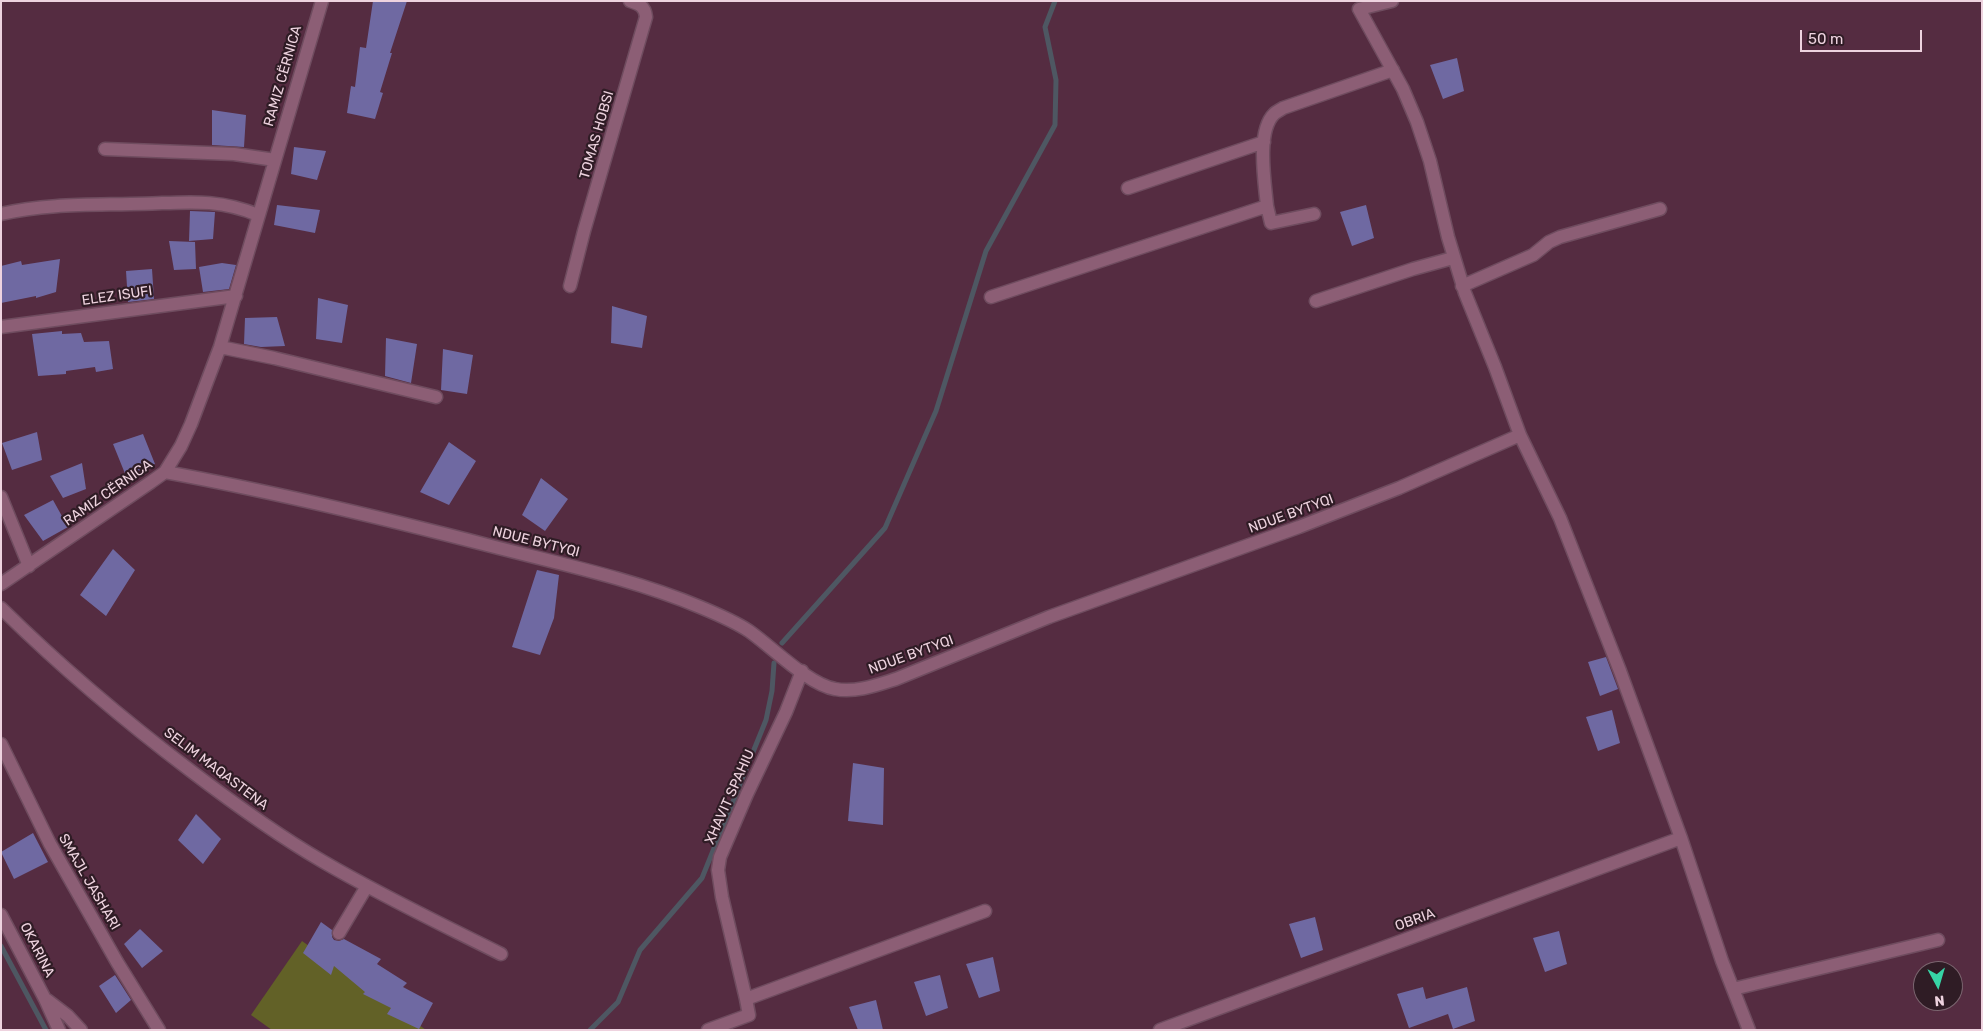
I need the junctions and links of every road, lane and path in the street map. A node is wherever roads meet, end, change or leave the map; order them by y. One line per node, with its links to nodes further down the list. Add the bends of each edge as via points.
1 (322, 1): 7 (street, RAMIZ CËRNICA)
2 (630, 1): 15 (street, TOMAS HOBSI, via 646,10 646,17)
3 (1392, 1): 4 (street, via 1360,9)
4 (1393, 70): 5 (street, via 1283,108 1267,125); 14 (street, via 1417,122 1430,161)
5 (1264, 142): 8 (street); 9 (street)
6 (105, 149): 7 (street, via 224,154)
7 (275, 160): 13 (street, RAMIZ CËRNICA)
8 (1128, 188)
9 (1267, 206): 12 (street, via 1271,223); 18 (street)
10 (1660, 209): 16 (street, via 1560,237 1533,255)
11 (1, 214): 13 (street, via 86,204 199,201 238,207)
12 (1314, 214)
13 (258, 215): 17 (street, RAMIZ CËRNICA)
14 (1454, 258): 16 (street); 19 (street)
15 (570, 286)
16 (1462, 286): 23 (street)
17 (236, 296): 20 (street, ELEZ ISUFI); 21 (street, RAMIZ CËRNICA)
18 (992, 297)
19 (1316, 301)
20 (1, 327)
21 (220, 347): 22 (street); 24 (street, RAMIZ CËRNICA, via 191,424)
22 (436, 397)
23 (1520, 435): 29 (street, NDUE BYTYQI, via 1300,527 1049,617 896,679 862,688 835,689 820,684); 31 (street, via 1560,518)
24 (165, 472): 26 (street, RAMIZ CËRNICA); 29 (street, NDUE BYTYQI, via 345,509 643,586 722,616)
25 (1, 497): 26 (street)
26 (29, 566): 27 (street, RAMIZ CËRNICA)
27 (1, 584)
28 (1, 608): 32 (street, SELIM MAQASTENA, via 86,687 166,752 286,839)
29 (802, 671): 40 (street, XHAVIT SPAHIU, via 720,857 718,870 722,897)
30 (1, 744): 43 (street, SMAJL JASHARI, via 50,844)
31 (1680, 838): 38 (street); 45 (street, OBRIA)
32 (367, 886): 35 (street); 37 (street, SELIM MAQASTENA)
33 (985, 911): 40 (street)
34 (1, 915): 39 (street, OKARINA)
35 (339, 933)
36 (1938, 940): 38 (street)
37 (501, 954)
38 (1733, 989): 46 (street)
39 (45, 999): 41 (street, OKARINA); 42 (street, OKARINA)
40 (746, 999): 44 (street, XHAVIT SPAHIU, via 749,1015)
41 (59, 1030)
42 (81, 1030)
43 (159, 1030)
44 (708, 1030)
45 (1160, 1030)
46 (1748, 1030)

